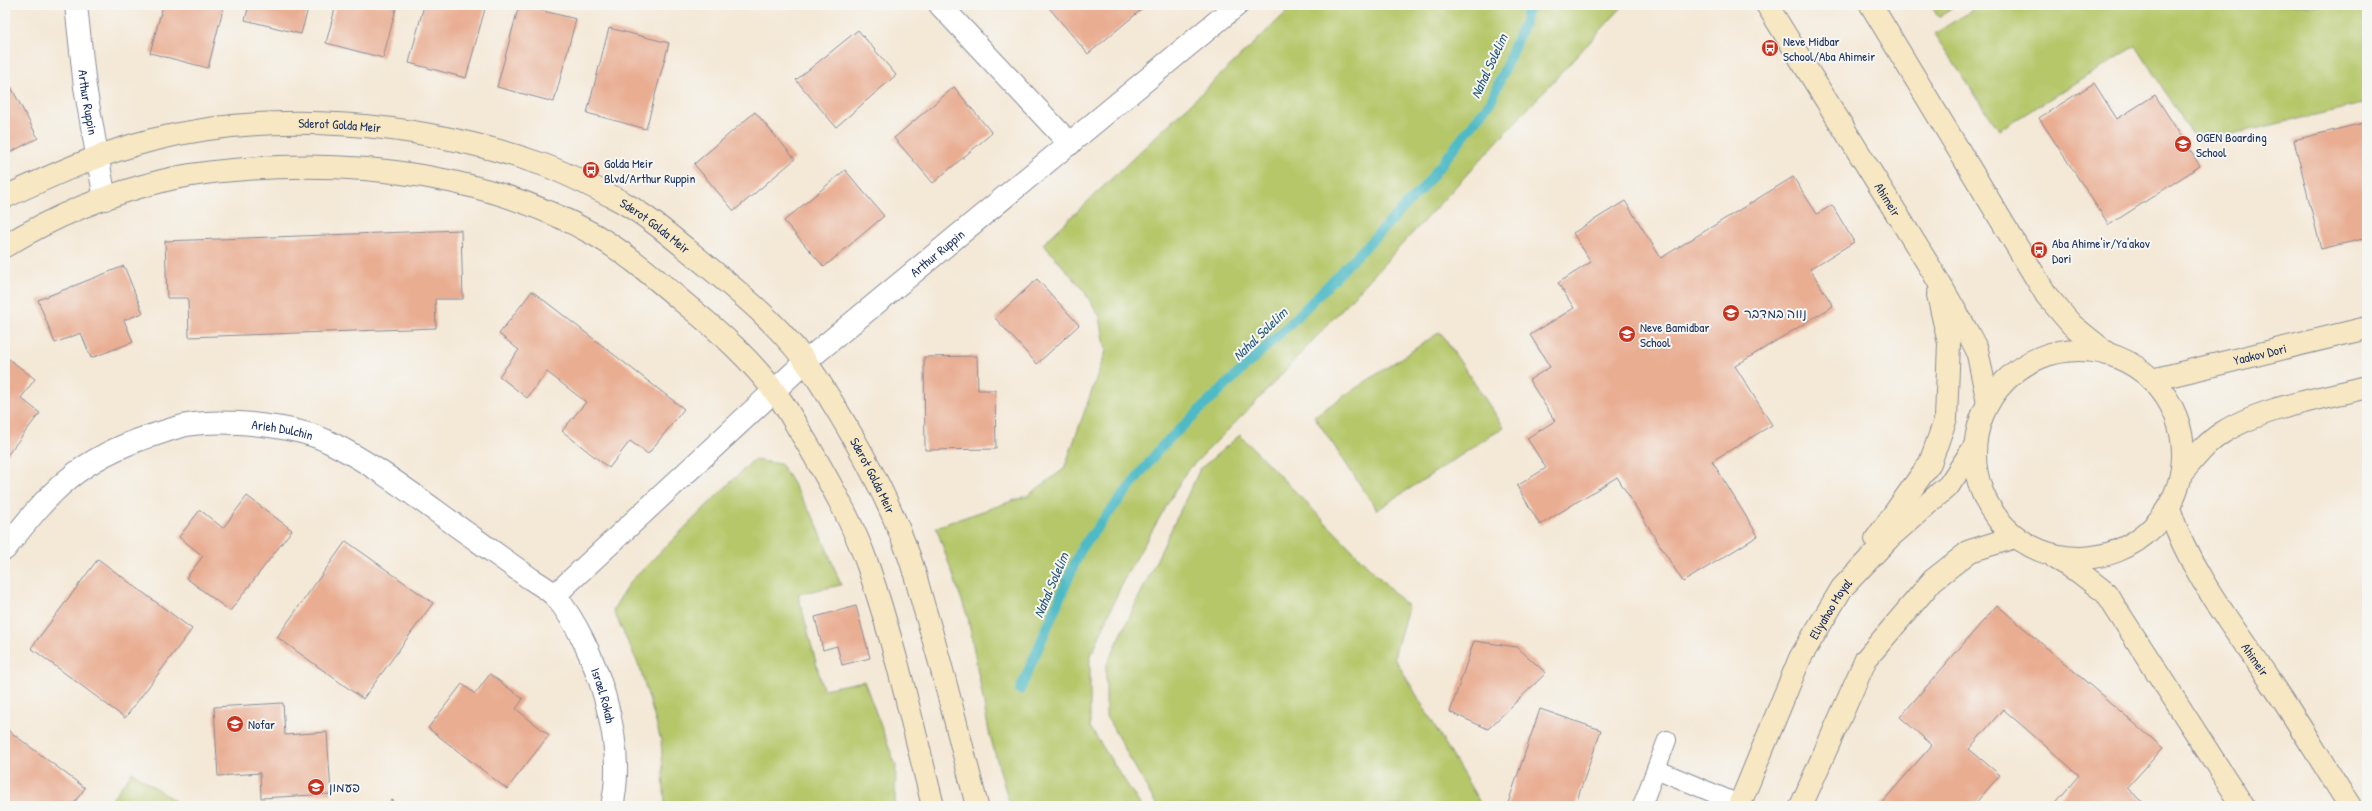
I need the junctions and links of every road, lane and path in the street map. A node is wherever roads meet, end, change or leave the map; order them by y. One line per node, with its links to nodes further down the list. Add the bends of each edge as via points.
1 (76, 5): 7 (street, Arthur Ruppin, via 85,87)
2 (940, 5): 6 (street)
3 (1237, 5): 6 (street, Arthur Ruppin)
4 (1767, 5): 11 (street, Ahimeir)
5 (1872, 5): 13 (street, via 2047,296 2072,325)
6 (1070, 144): 14 (street, Arthur Ruppin)
7 (97, 158): 8 (street, Sderot Golda Meir, via 77,164); 9 (street, Arthur Ruppin); 14 (street, Sderot Golda Meir, via 152,140 196,132 280,124 349,124 413,132 480,145 541,164 616,199 670,236 728,283 782,331)
8 (5, 197)
9 (105, 199): 10 (street); 17 (street, via 162,181 216,171 282,166 346,166 470,186 526,203 595,235 644,269 700,316 750,360)
10 (5, 246)
11 (1933, 272): 18 (street, Ahimeir, via 1976,350); 25 (street, via 1949,343 1946,418 1930,463)
12 (2367, 328): 15 (street, Yaakov Dori)
13 (2109, 355): 15 (street, via 2132,365); 18 (street, via 2081,350 2053,354 2027,364 2005,381)
14 (805, 362): 17 (street, Arthur Ruppin); 32 (street, Sderot Golda Meir, via 816,376 878,482 907,549 933,636)
15 (2152, 380): 20 (street, via 2172,408 2182,440)
16 (2367, 387): 20 (street, via 2254,417 2222,432)
17 (773, 390): 26 (street, Arthur Ruppin); 31 (street, via 840,501 867,563 893,648)
18 (1988, 403): 19 (street, via 1978,424)
19 (1975, 446): 22 (street, via 1978,480 1992,512); 25 (street, Eliyahoo Moyal, via 1949,485 1890,537)
20 (2181, 474): 21 (street)
21 (2168, 508): 24 (street, via 2146,534 2115,552 2080,559); 36 (street, Ahimeir, via 2178,537 2205,585 2274,686)
22 (2015, 537): 24 (street); 34 (street, via 1970,551 1933,580 1866,659)
23 (5, 549): 26 (street, Arieh Dulchin, via 63,481 93,460 136,441 186,425 234,423 279,428 328,441 373,468)
24 (2046, 554): 35 (street, via 2080,572 2106,593)
25 (1842, 588): 29 (street, Eliyahoo Moyal, via 1800,658)
26 (555, 595): 30 (street, Israel Rokah, via 576,627 594,662 607,707 615,754)
27 (1667, 740): 28 (lane)
28 (1656, 769): 29 (lane); 33 (lane)
29 (1739, 805)
30 (612, 806)
31 (933, 806)
32 (977, 806)
33 (1642, 806)
34 (1801, 806)
35 (2243, 806)
36 (2350, 806)

